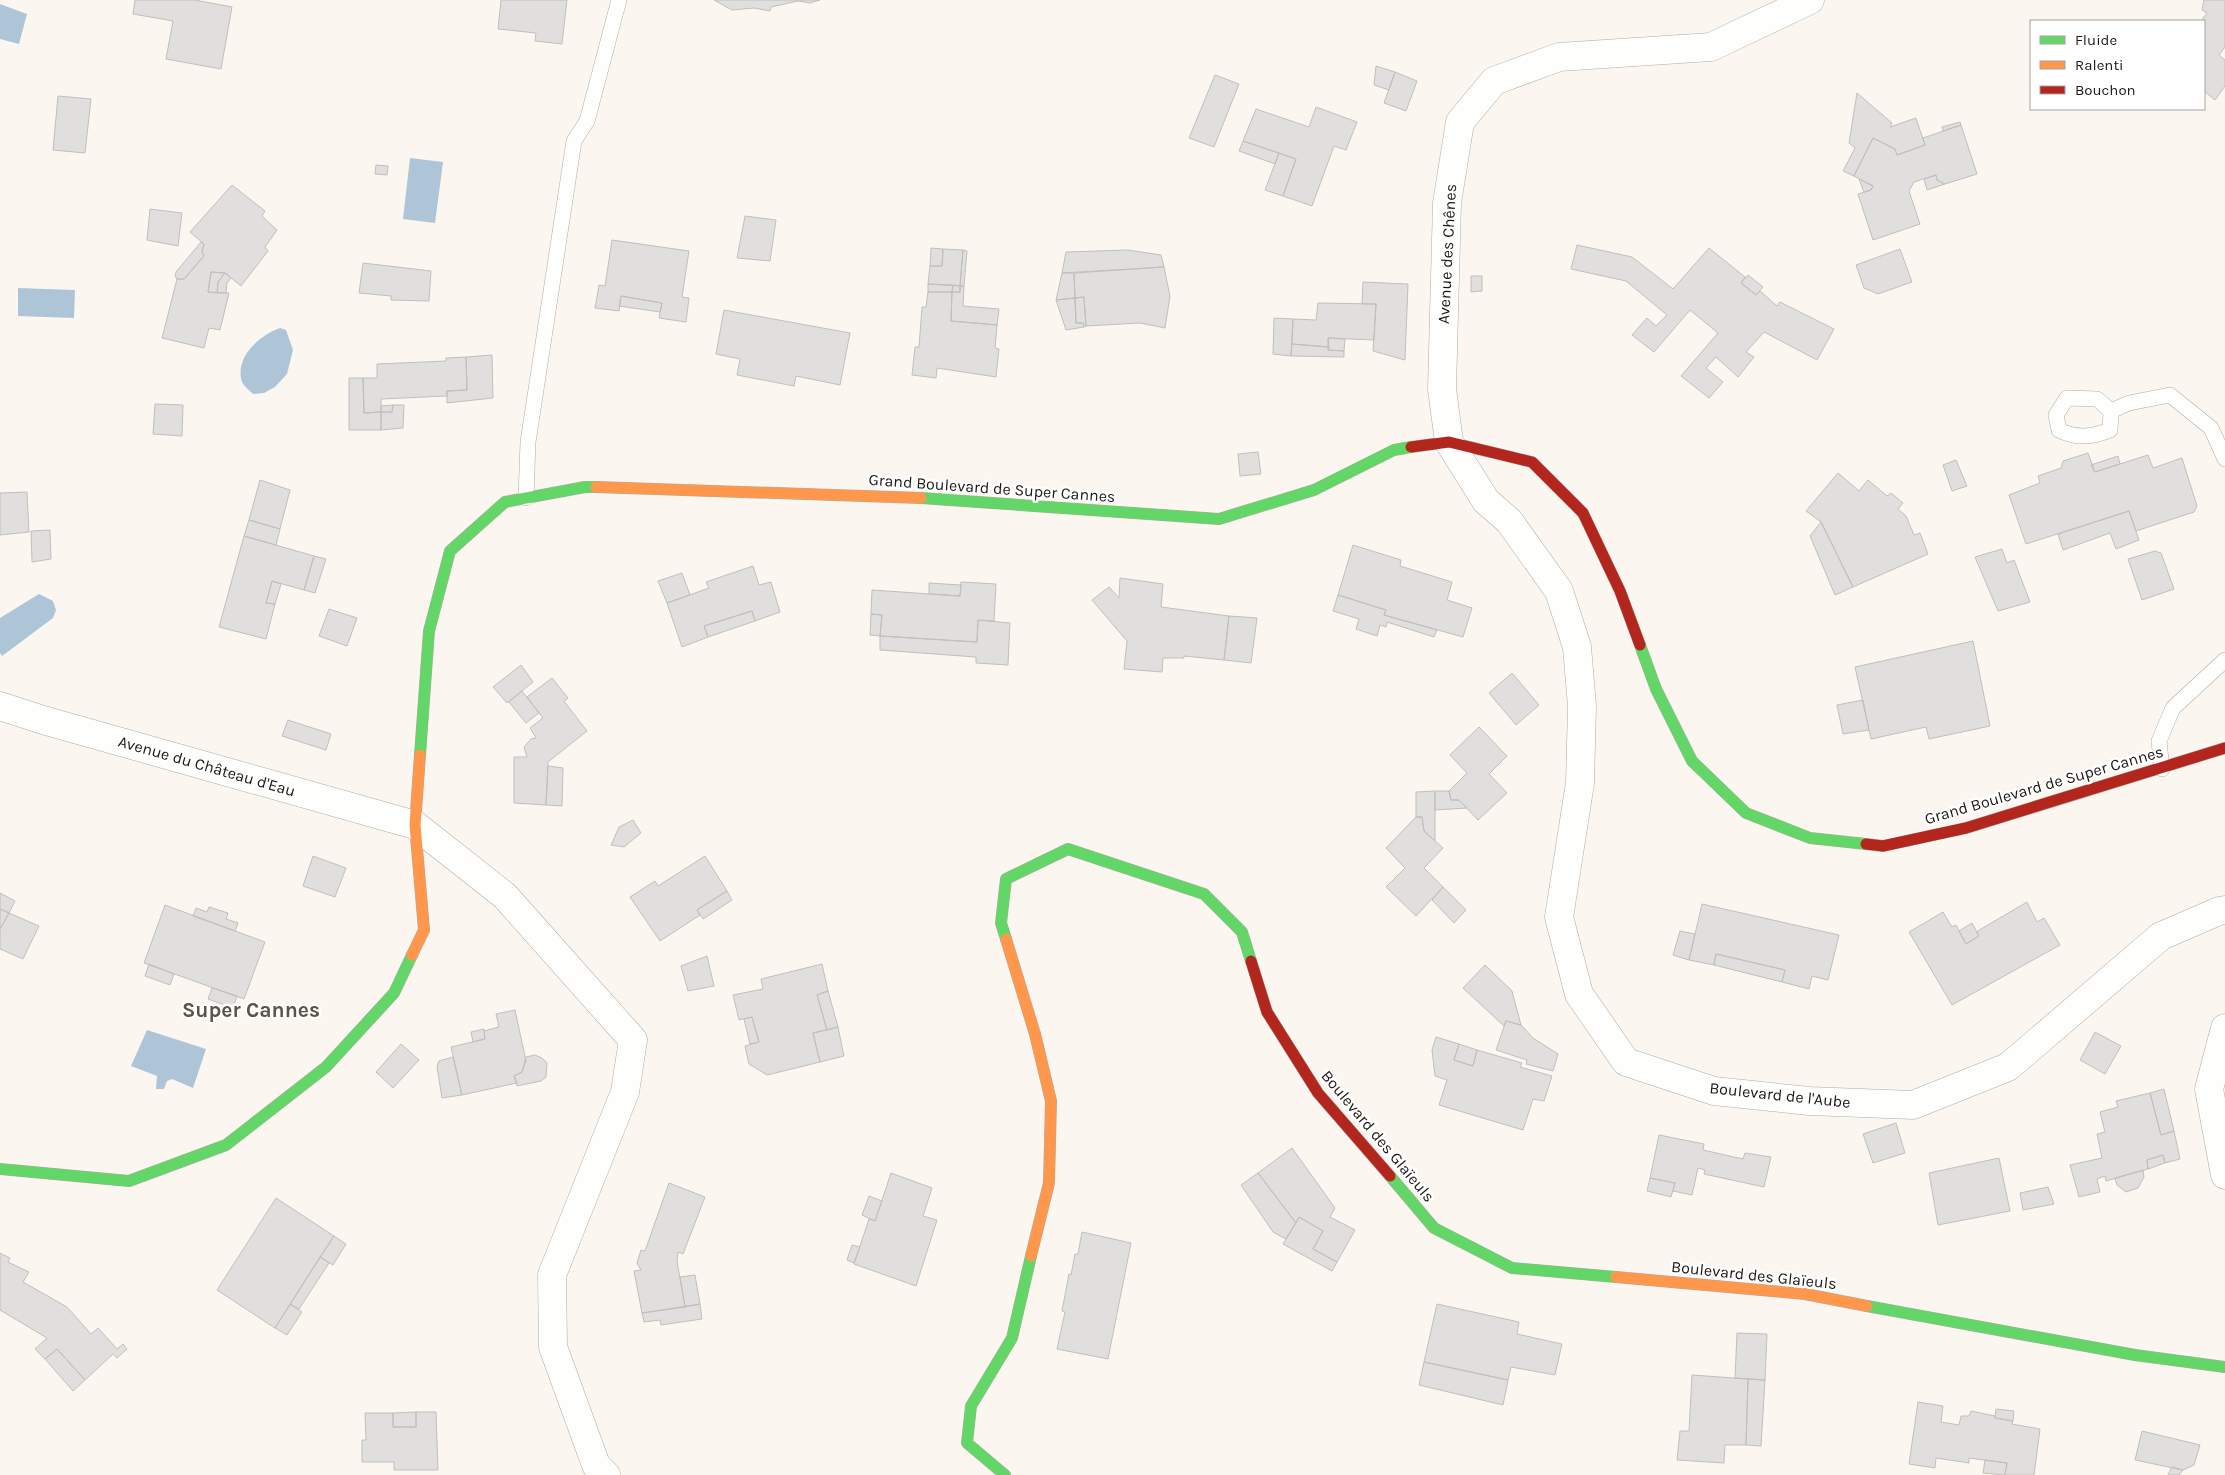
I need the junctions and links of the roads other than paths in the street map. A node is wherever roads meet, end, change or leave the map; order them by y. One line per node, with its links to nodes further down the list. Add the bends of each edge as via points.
1 (619, 0): 6 (lane, via 587,121 574,141 528,442)
2 (1810, 0): 4 (street, Avenue des Chênes, via 1711,47 1559,58 1494,81 1465,115 1460,122 1447,203 1442,389)
3 (2111, 411): 5 (lane, via 2129,403 2170,395 2210,428)
4 (1449, 442): 6 (street, Grand Boulevard de Super Cannes, via 1394,450 1314,490 1219,519 900,497 585,487); 10 (street, Grand Boulevard de Super Cannes, via 1532,462 1583,513 1620,591 1656,688 1692,761 1746,814 1810,838 1883,846 1966,828); 12 (street, Boulevard de l'Aube, via 1486,501 1509,521 1559,591 1577,647 1582,706 1580,783 1559,917 1579,994 1626,1062 1714,1091 1809,1101 1913,1105 2008,1067 2161,936)
5 (2225, 459)
6 (526, 498): 11 (street, Grand Boulevard de Super Cannes, via 505,502 450,551 429,631)
7 (2225, 660): 10 (lane, via 2173,708 2159,741)
8 (0, 706): 11 (street, Avenue du Château d'Eau)
9 (2225, 748): 10 (street, Grand Boulevard de Super Cannes)
10 (2162, 769)
11 (415, 825): 14 (street, Grand Boulevard de Super Cannes, via 424,930 394,994 326,1067 226,1145 129,1181); 17 (street, via 506,896 633,1040 625,1092 552,1275 553,1347 596,1465)
12 (2225, 910)
13 (2225, 1028): 15 (street, via 2209,1089)
14 (0, 1169)
15 (2225, 1175)
16 (2225, 1367): 18 (street, Boulevard des Glaïeuls, via 2135,1355 1805,1294 1512,1268 1434,1228 1318,1093 1267,1012 1242,932 1204,894 1068,850 1006,879 1000,923 1052,1101 1049,1183 1012,1338 971,1406 967,1444)
17 (606, 1475)
18 (1006, 1475)

